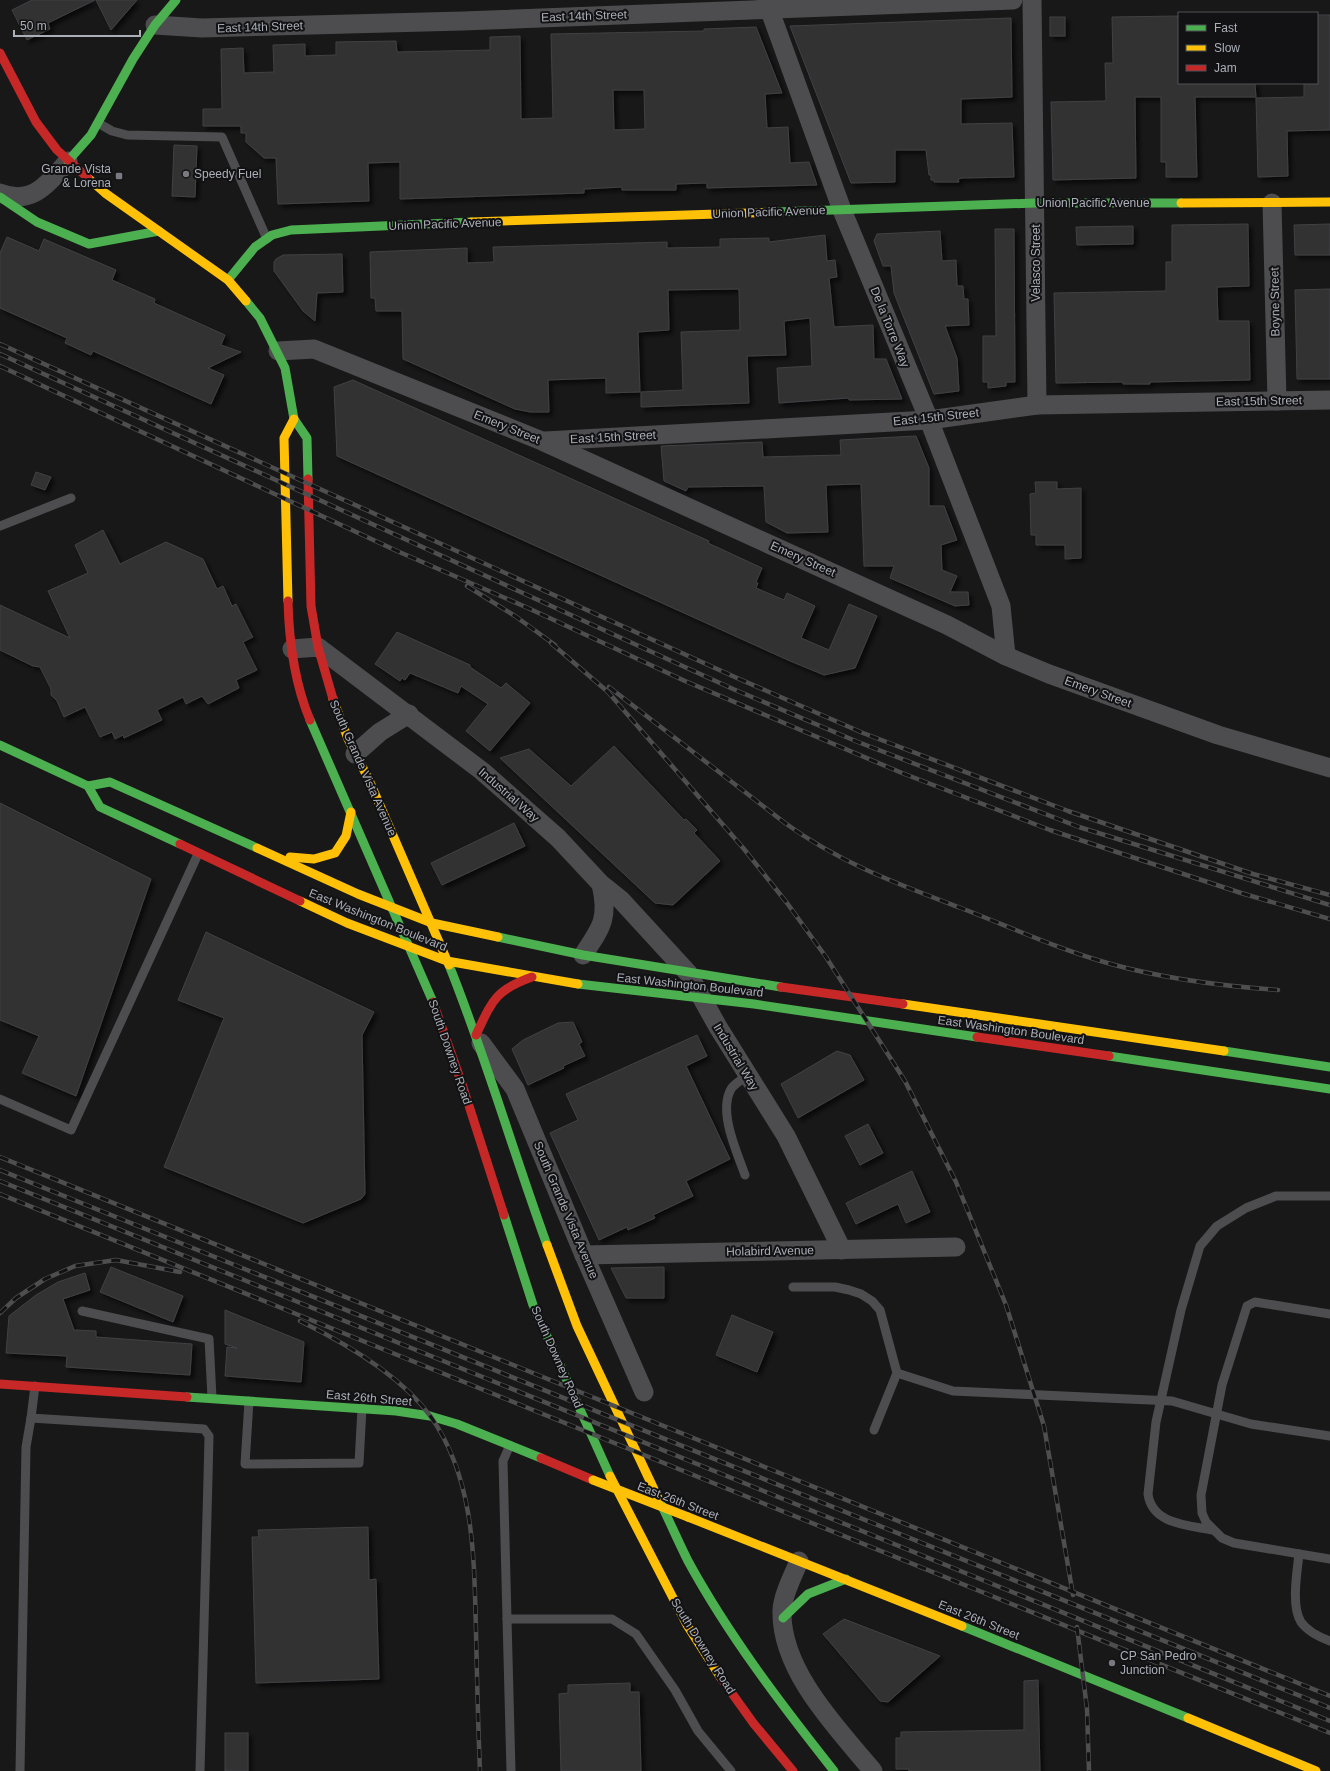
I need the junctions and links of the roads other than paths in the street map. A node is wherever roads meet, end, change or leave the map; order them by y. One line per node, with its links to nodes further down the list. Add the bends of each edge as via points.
1 (176, 0): 5 (main road)
2 (1013, 0): 4 (street, East 14th Street)
3 (1032, 0): 12 (street, Velasco Street)
4 (768, 4): 5 (street, East 14th Street, via 463,21 202,28); 14 (street, De la Torre Way)
5 (155, 25): 7 (main road)
6 (0, 53): 8 (main road, South Grande Vista Avenue, via 36,122)
7 (98, 123): 8 (main road); 16 (lane, via 112,131 127,135 222,137)
8 (68, 161): 9 (street, via 48,184 31,195 16,198); 15 (main road, South Grande Vista Avenue, via 105,193)
9 (0, 193)
10 (0, 197): 15 (main road, via 37,222 89,244)
11 (1330, 202): 13 (main road, Union Pacific Avenue)
12 (1035, 203): 13 (main road, Union Pacific Avenue); 14 (main road, Union Pacific Avenue); 21 (street, Velasco Street)
13 (1272, 203): 20 (street, Boyne Street)
14 (842, 210): 16 (main road, Union Pacific Avenue, via 291,230); 23 (street, De la Torre Way)
15 (159, 232): 17 (main road, South Grande Vista Avenue)
16 (267, 239): 17 (main road, Union Pacific Avenue, via 255,247)
17 (228, 280): 18 (main road, South Grande Vista Avenue, via 260,318)
18 (278, 351): 22 (main road, South Grande Vista Avenue, via 290,384); 24 (street, Emery Street, via 314,349)
19 (1330, 400): 20 (street, East 15th Street)
20 (1277, 401): 21 (street, East 15th Street)
21 (1037, 405): 23 (street, East 15th Street)
22 (294, 419): 27 (main road, South Grande Vista Avenue, via 307,438 311,606); 28 (main road, via 284,438 288,618)
23 (929, 420): 24 (street, East 15th Street); 29 (street, De la Torre Way, via 1001,606)
24 (542, 441): 29 (street, Emery Street, via 947,624)
25 (71, 498): 26 (lane)
26 (0, 526)
27 (318, 647): 28 (street); 30 (street, Industrial Way); 32 (main road, South Grande Vista Avenue, via 328,685)
28 (292, 649): 35 (main road, via 303,703)
29 (1006, 656): 33 (street, Emery Street, via 1218,735)
30 (409, 714): 32 (street, via 380,732); 38 (street, Industrial Way, via 482,771 558,838)
31 (0, 745): 34 (main road)
32 (355, 754): 40 (main road, South Grande Vista Avenue)
33 (1330, 768)
34 (88, 786): 36 (main road, East Washington Boulevard, via 100,807); 37 (main road, East Washington Boulevard, via 110,782)
35 (351, 812): 37 (main road, via 346,836 335,853 314,860); 39 (main road)
36 (198, 854): 41 (main road, East Washington Boulevard, via 347,923); 51 (lane, via 72,1130)
37 (271, 854): 39 (main road, East Washington Boulevard)
38 (602, 884): 42 (street, via 605,915 600,930); 44 (street, Industrial Way, via 622,900)
39 (394, 908): 40 (main road, East Washington Boulevard); 41 (main road, South Downey Road)
40 (432, 923): 42 (main road, East Washington Boulevard); 43 (main road)
41 (412, 949): 43 (main road, East Washington Boulevard); 85 (main road, South Downey Road, via 462,1084 533,1305 605,1467 687,1625 719,1676)
42 (583, 955): 44 (main road, East Washington Boulevard)
43 (447, 961): 45 (main road, East Washington Boulevard); 47 (main road)
44 (688, 973): 46 (street, Industrial Way); 48 (main road, East Washington Boulevard)
45 (532, 977): 46 (main road, East Washington Boulevard, via 618,990); 47 (main road, via 511,984 496,995)
46 (702, 998): 49 (street, Industrial Way); 50 (main road, East Washington Boulevard)
47 (476, 1035): 56 (street, South Grande Vista Avenue, via 515,1089); 86 (main road, via 520,1170 577,1326 688,1560 726,1624 785,1709)
48 (1330, 1067)
49 (747, 1076): 52 (lane, via 734,1085 727,1097 726,1107 727,1120); 55 (street, Industrial Way, via 786,1136)
50 (1330, 1089)
51 (0, 1099)
52 (745, 1175)
53 (1330, 1196): 66 (lane, via 1276,1196 1246,1208 1218,1226 1200,1246 1181,1310)
54 (956, 1247): 55 (street, Holabird Avenue)
55 (842, 1250): 56 (street, Holabird Avenue)
56 (584, 1254): 63 (street, South Grande Vista Avenue)
57 (793, 1288): 60 (lane, via 835,1288 861,1294 872,1301 880,1310)
58 (82, 1311): 64 (lane, via 209,1339)
59 (1330, 1314): 68 (lane, via 1255,1302 1249,1304 1222,1385)
60 (897, 1373): 66 (lane, via 953,1391); 70 (lane)
61 (0, 1384): 62 (main road, East 26th Street)
62 (35, 1386): 64 (main road, East 26th Street); 69 (lane)
63 (644, 1392)
64 (212, 1398): 65 (main road, East 26th Street)
65 (249, 1401): 67 (main road, East 26th Street); 67 (lane, via 245,1464 359,1463)
66 (1160, 1401): 68 (lane); 73 (lane, via 1149,1502 1160,1516 1169,1520)
67 (362, 1408): 72 (main road, East 26th Street, via 430,1416 458,1424)
68 (1216, 1414): 71 (lane, via 1252,1424); 73 (lane, via 1201,1495 1202,1513)
69 (31, 1418): 81 (lane, via 26,1447); 82 (lane, via 204,1429 209,1436)
70 (874, 1430)
71 (1330, 1436)
72 (510, 1445): 76 (main road, East 26th Street, bridge); 79 (lane, via 503,1461)
73 (1212, 1530): 74 (lane, via 1234,1543)
74 (1299, 1554): 75 (lane); 80 (lane, via 1296,1605 1299,1617 1307,1629)
75 (1330, 1559)
76 (798, 1561): 77 (main road, East 26th Street); 78 (street, via 784,1600)
77 (846, 1579): 78 (main road, via 808,1594); 88 (main road, East 26th Street)
78 (783, 1618): 87 (street, via 790,1653 798,1670 827,1716)
79 (508, 1619): 83 (lane); 84 (lane, via 612,1619 636,1634 675,1690 698,1731)
80 (1330, 1641)
81 (20, 1771)
82 (200, 1771)
83 (511, 1771)
84 (731, 1771)
85 (793, 1771)
86 (834, 1771)
87 (872, 1771)
88 (1316, 1771)

